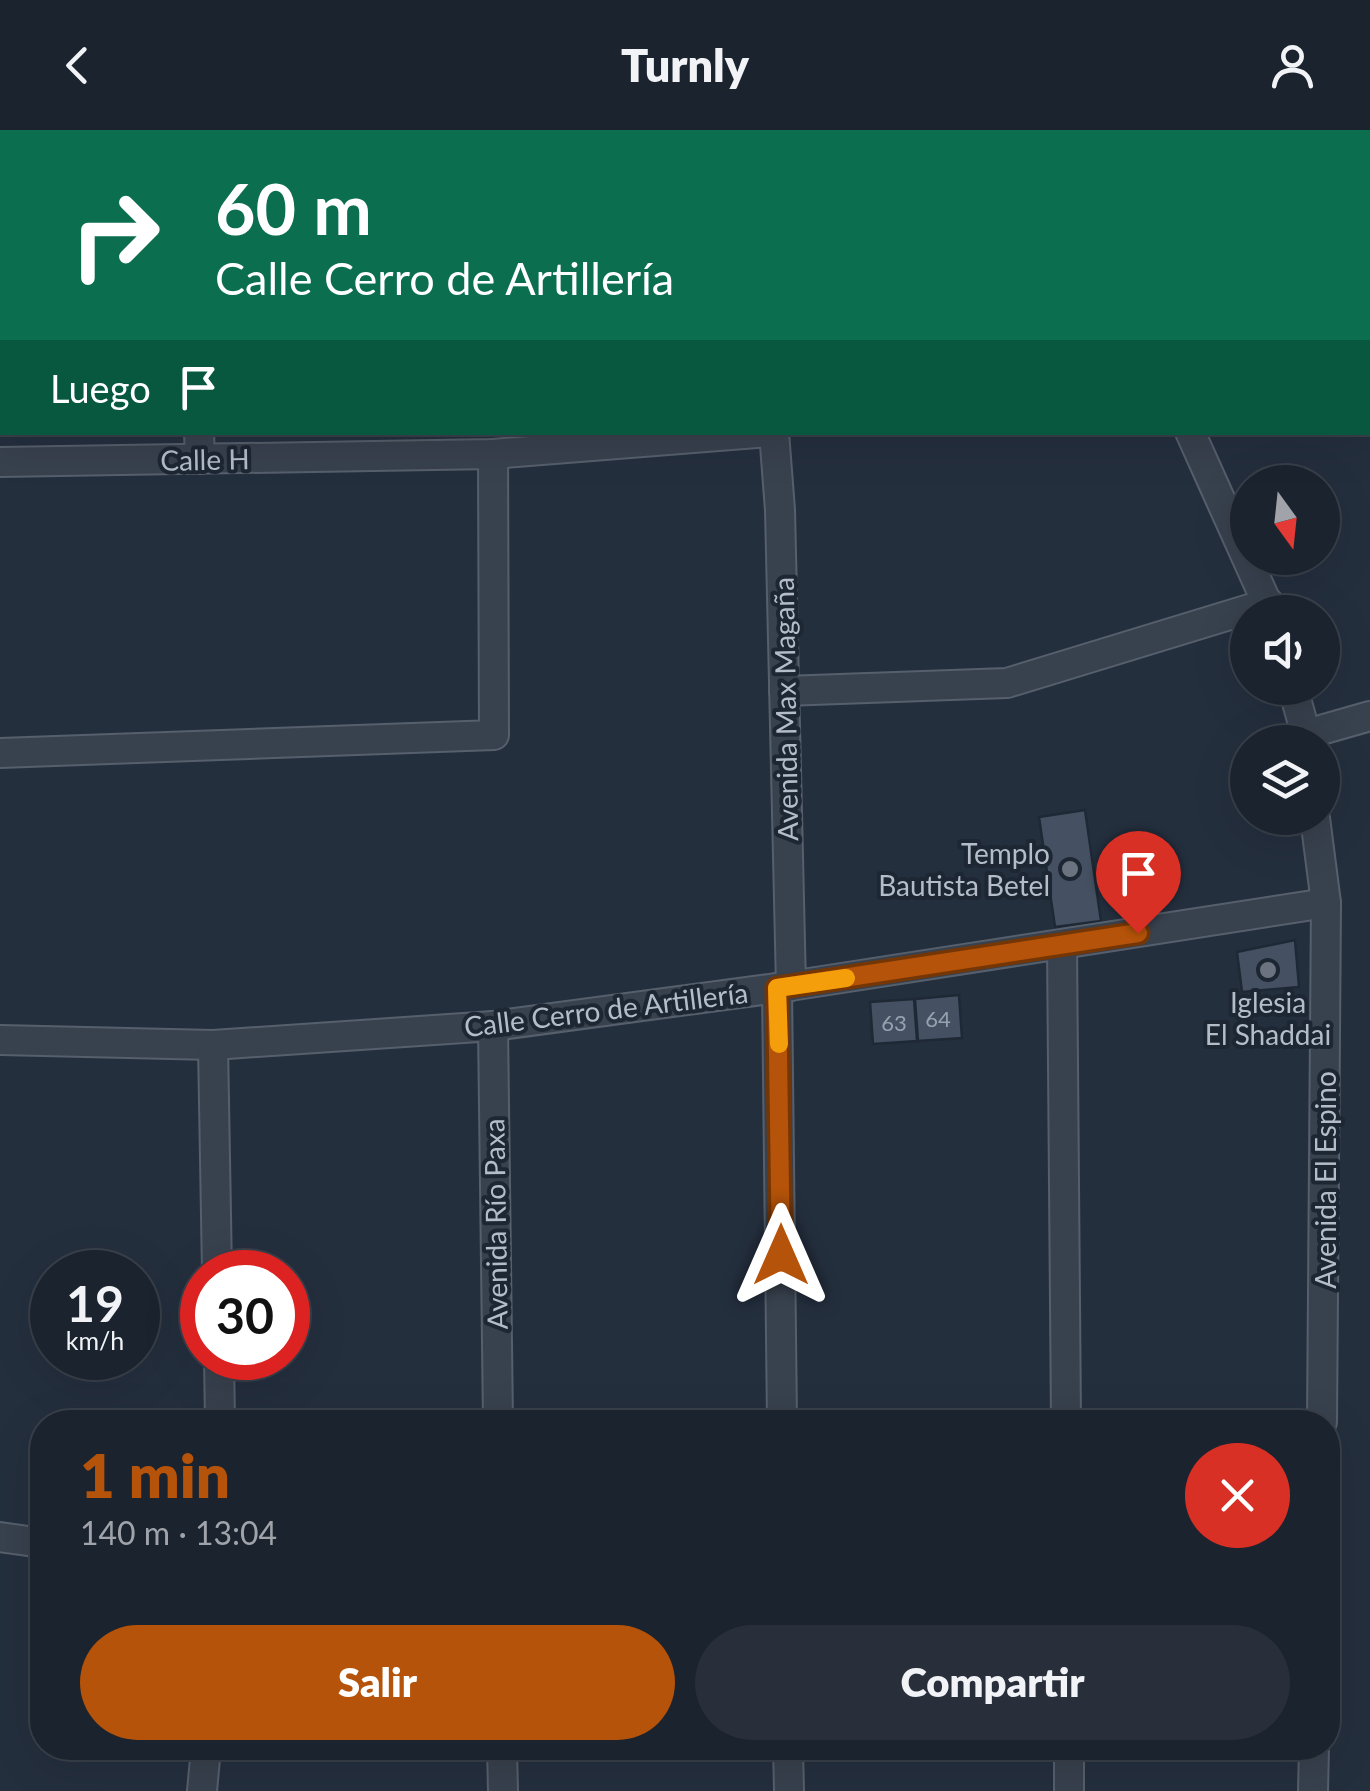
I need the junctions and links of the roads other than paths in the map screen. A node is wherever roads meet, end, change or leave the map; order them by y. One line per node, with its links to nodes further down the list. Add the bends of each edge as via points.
1 (734, 435): 5 (street, Calle H)
2 (772, 435): 9 (street, Avenida Max Magaña)
3 (1191, 435): 7 (street)
4 (200, 446): 5 (street, Calle H); 6 (street, Calle H)
5 (493, 454): 12 (street, via 494,736)
6 (0, 462)
7 (1264, 595)
8 (1230, 619): 9 (street, via 1007,682)
9 (784, 691): 16 (street, Avenida Max Magaña)
10 (1370, 716): 11 (street)
11 (1340, 726)
12 (0, 753)
13 (1316, 835): 14 (street, Avenida El Espino)
14 (1326, 903): 15 (street, Calle Cerro de Artillería); 26 (street, Avenida El Espino)
15 (1062, 946): 16 (street, Calle Cerro de Artillería); 25 (street)
16 (784, 987): 17 (street, Calle Cerro de Artillería); 24 (street, Avenida Max Magaña)
17 (493, 1026): 19 (street, Calle Cerro de Artillería); 23 (street, Avenida Río Paxa)
18 (0, 1040): 19 (street, Calle Cerro de Artillería)
19 (213, 1045): 20 (street)
20 (217, 1250)
21 (219, 1380): 22 (street)
22 (220, 1410)
23 (498, 1410)
24 (782, 1410)
25 (1066, 1410)
26 (1322, 1410)
27 (0, 1537): 28 (street)
28 (30, 1542)
29 (205, 1760): 34 (street)
30 (502, 1760): 35 (street)
31 (788, 1760): 36 (street)
32 (1069, 1760): 37 (street)
33 (1314, 1760): 38 (street)
34 (202, 1791)
35 (503, 1791)
36 (789, 1791)
37 (1069, 1791)
38 (1313, 1791)

